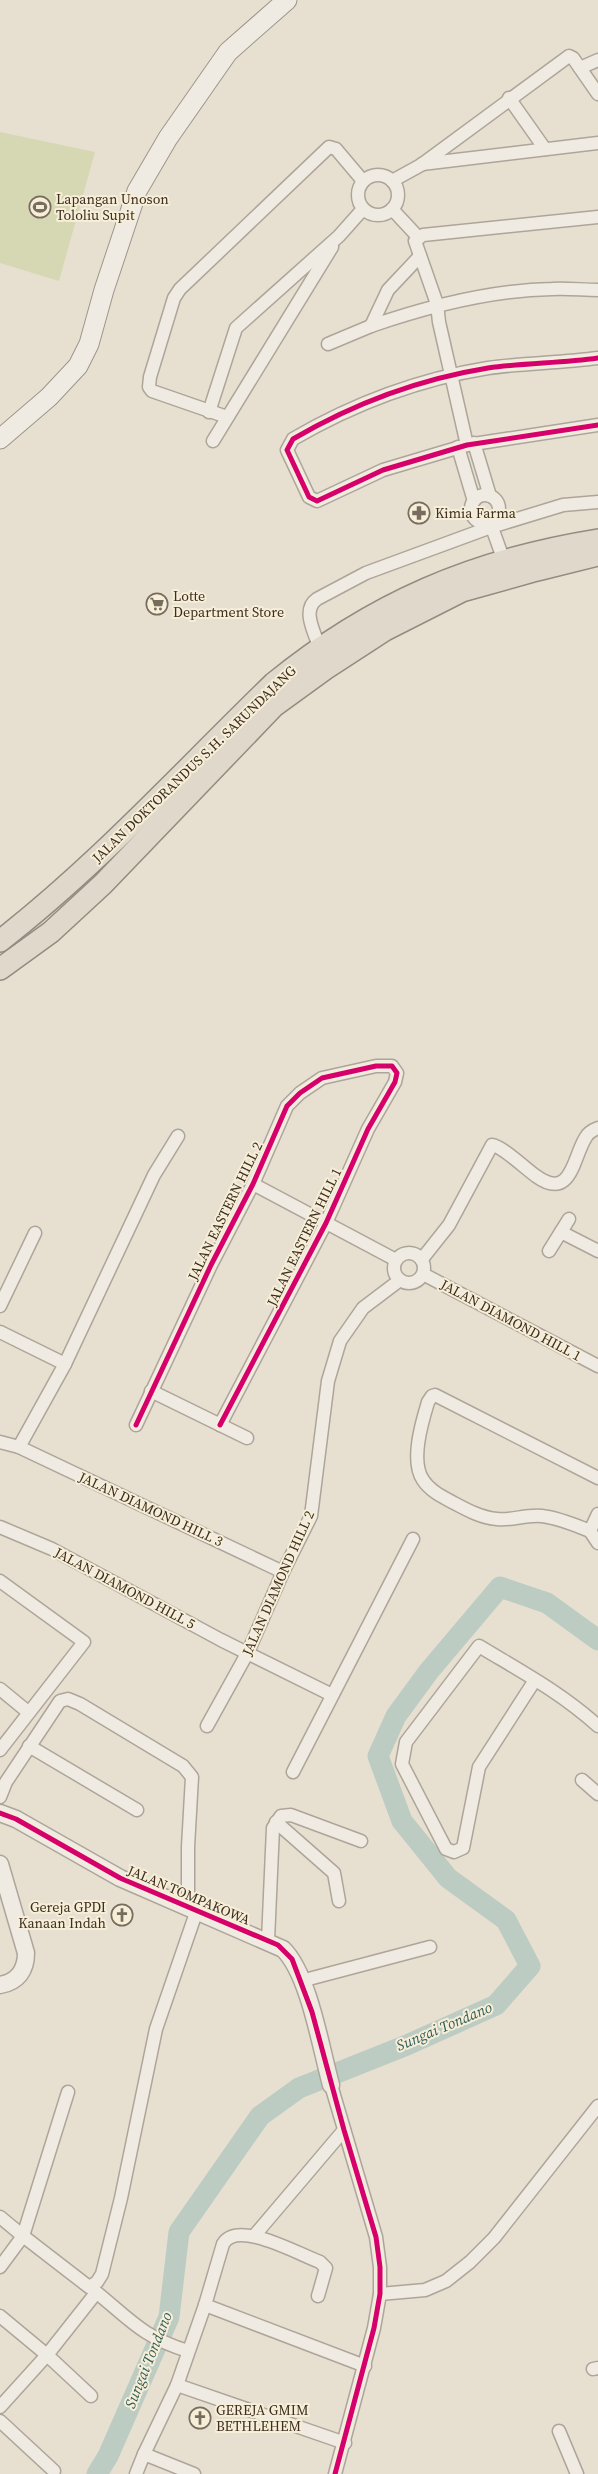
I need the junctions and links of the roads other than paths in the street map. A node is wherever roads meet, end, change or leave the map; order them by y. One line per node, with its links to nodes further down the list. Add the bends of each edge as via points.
1 (287, 0): 26 (main road, via 228,52 168,138 137,191 106,281 89,344 78,366)
2 (598, 60): 3 (street)
3 (580, 68): 4 (street); 5 (street, via 569,56)
4 (598, 94)
5 (509, 98): 7 (street); 8 (street)
6 (598, 143): 7 (street)
7 (545, 149): 8 (street)
8 (421, 165): 10 (street)
9 (364, 181): 10 (street, via 373,176 383,176); 11 (street, via 358,190 358,200); 23 (street, via 336,149 329,147 180,289 174,298 149,387 152,391)
10 (392, 181): 12 (street, via 397,190 397,200)
11 (364, 209): 12 (street, via 372,214); 14 (street)
12 (392, 210): 15 (street)
13 (598, 217): 15 (street)
14 (339, 236): 23 (street, via 236,328); 24 (street)
15 (418, 237): 16 (street, via 414,243)
16 (420, 256): 18 (street); 19 (street, via 388,290)
17 (598, 290): 18 (street, via 516,291)
18 (437, 304): 19 (street); 22 (street)
19 (371, 326): 20 (street)
20 (328, 344)
21 (598, 358): 22 (street)
22 (450, 375): 28 (street); 28 (street, via 368,401 293,439 287,450 309,497 317,500 383,470)
23 (209, 412): 24 (street)
24 (227, 417): 27 (street)
25 (598, 426): 28 (street)
26 (0, 438)
27 (213, 441)
28 (466, 445): 29 (street); 30 (street)
29 (490, 496): 30 (street); 32 (street, via 499,510)
30 (474, 501): 32 (street, via 471,509 474,517)
31 (598, 502): 32 (street, via 563,505)
32 (490, 524): 35 (street); 36 (street, via 366,573 311,602 308,612)
33 (598, 540): 35 (highway, JALAN DOKTORANDUS S.H. SARUNDAJANG, via 563,545)
34 (598, 555): 38 (highway, via 462,592 385,630 325,669 274,706)
35 (504, 561): 36 (highway, JALAN DOKTORANDUS S.H. SARUNDAJANG, via 466,571 397,601)
36 (320, 648): 37 (highway, JALAN DOKTORANDUS S.H. SARUNDAJANG, via 274,683)
37 (76, 877): 38 (highway); 39 (highway, JALAN DOKTORANDUS S.H. SARUNDAJANG)
38 (91, 894): 40 (highway, via 51,932)
39 (0, 941)
40 (0, 969)
41 (385, 1064): 44 (street, JALAN EASTERN HILL 2, via 322,1078 292,1099 286,1106); 46 (street, JALAN EASTERN HILL 1, via 394,1068 396,1078 368,1130)
42 (598, 1128): 51 (street, via 584,1139 570,1175 555,1183 541,1179 492,1145 448,1225)
43 (178, 1136): 57 (street, via 138,1206)
44 (253, 1184): 46 (street); 59 (street, JALAN EASTERN HILL 2)
45 (569, 1219): 47 (street)
46 (326, 1223): 52 (street); 61 (street, JALAN EASTERN HILL 1)
47 (561, 1232): 49 (street); 50 (street)
48 (35, 1233): 55 (street)
49 (549, 1250)
50 (598, 1251)
51 (422, 1259): 52 (street, via 411,1252); 53 (street)
52 (396, 1260): 54 (street, via 394,1271)
53 (423, 1274): 54 (street, via 415,1282); 58 (street, JALAN DIAMOND HILL 1)
54 (400, 1280): 71 (street, JALAN DIAMOND HILL 2, via 363,1308 340,1341 328,1381 312,1510)
55 (0, 1306)
56 (0, 1332): 57 (street)
57 (65, 1364): 64 (street)
58 (598, 1366)
59 (151, 1391): 60 (street, JALAN EASTERN HILL 2); 61 (street)
60 (136, 1425)
61 (220, 1425): 62 (street)
62 (247, 1438)
63 (0, 1442): 64 (street, JALAN DIAMOND HILL 3)
64 (19, 1447): 71 (street, JALAN DIAMOND HILL 3)
65 (598, 1478): 68 (street, via 437,1396 432,1396 428,1402 418,1444 418,1462 421,1477 430,1488 487,1518 504,1520 524,1515 544,1516)
66 (598, 1514): 68 (street)
67 (0, 1527): 73 (street, JALAN DIAMOND HILL 5, via 52,1549)
68 (590, 1530): 70 (street)
69 (413, 1539): 76 (street)
70 (598, 1543)
71 (283, 1572): 73 (street, JALAN DIAMOND HILL 2)
72 (0, 1581): 77 (street, via 84,1642)
73 (248, 1652): 76 (street, JALAN DIAMOND HILL 5); 78 (street, JALAN DIAMOND HILL 2)
74 (535, 1680): 74 (street, via 479,1767 463,1848 454,1852 446,1849 402,1764 406,1742 479,1646); 79 (street, via 564,1697)
75 (0, 1689): 77 (street)
76 (332, 1695): 82 (street)
77 (28, 1712): 81 (street)
78 (208, 1726)
79 (598, 1726)
80 (29, 1746): 85 (street); 86 (street); 92 (street, via 60,1701 68,1699 186,1769 193,1784 188,1839)
81 (0, 1750)
82 (293, 1772)
83 (582, 1780): 84 (street)
84 (598, 1794)
85 (0, 1797)
86 (137, 1810)
87 (0, 1813): 92 (street, JALAN TOMPAKOWA, via 120,1878)
88 (276, 1822): 89 (street, via 286,1814 292,1815); 91 (street, via 334,1873); 93 (street, via 273,1828)
89 (361, 1841)
90 (0, 1864): 96 (street, via 26,1953 19,1976)
91 (340, 1901)
92 (193, 1908): 93 (street, JALAN TOMPAKOWA); 105 (street, via 156,2030 121,2198 102,2274)
93 (268, 1940): 95 (street, JALAN TOMPAKOWA, via 287,1952)
94 (430, 1947): 95 (street)
95 (301, 1981): 97 (street, JALAN TOMPAKOWA)
96 (0, 1984)
97 (331, 2085): 100 (street)
98 (68, 2092): 102 (street)
99 (598, 2106): 106 (street, via 494,2238 470,2262 446,2281 425,2290)
100 (344, 2130): 103 (street); 106 (street, via 376,2237)
101 (0, 2217): 102 (street)
102 (23, 2236): 104 (street); 105 (street)
103 (254, 2236): 107 (street, via 324,2265); 108 (street, via 241,2234 226,2239)
104 (0, 2267)
105 (93, 2290): 110 (street, via 153,2338); 111 (street)
106 (380, 2294): 112 (street)
107 (318, 2296)
108 (205, 2306): 110 (street); 112 (street)
109 (0, 2316): 111 (street)
110 (188, 2351): 113 (street)
111 (47, 2355): 114 (street); 115 (street)
112 (365, 2366): 118 (street)
113 (176, 2385): 118 (street); 119 (street)
114 (91, 2396)
115 (0, 2407)
116 (0, 2422): 120 (street)
117 (559, 2431): 124 (street)
118 (345, 2443): 123 (street)
119 (144, 2454): 121 (street); 122 (street)
120 (54, 2471)
121 (136, 2474)
122 (194, 2474)
123 (335, 2474)
124 (577, 2474)

